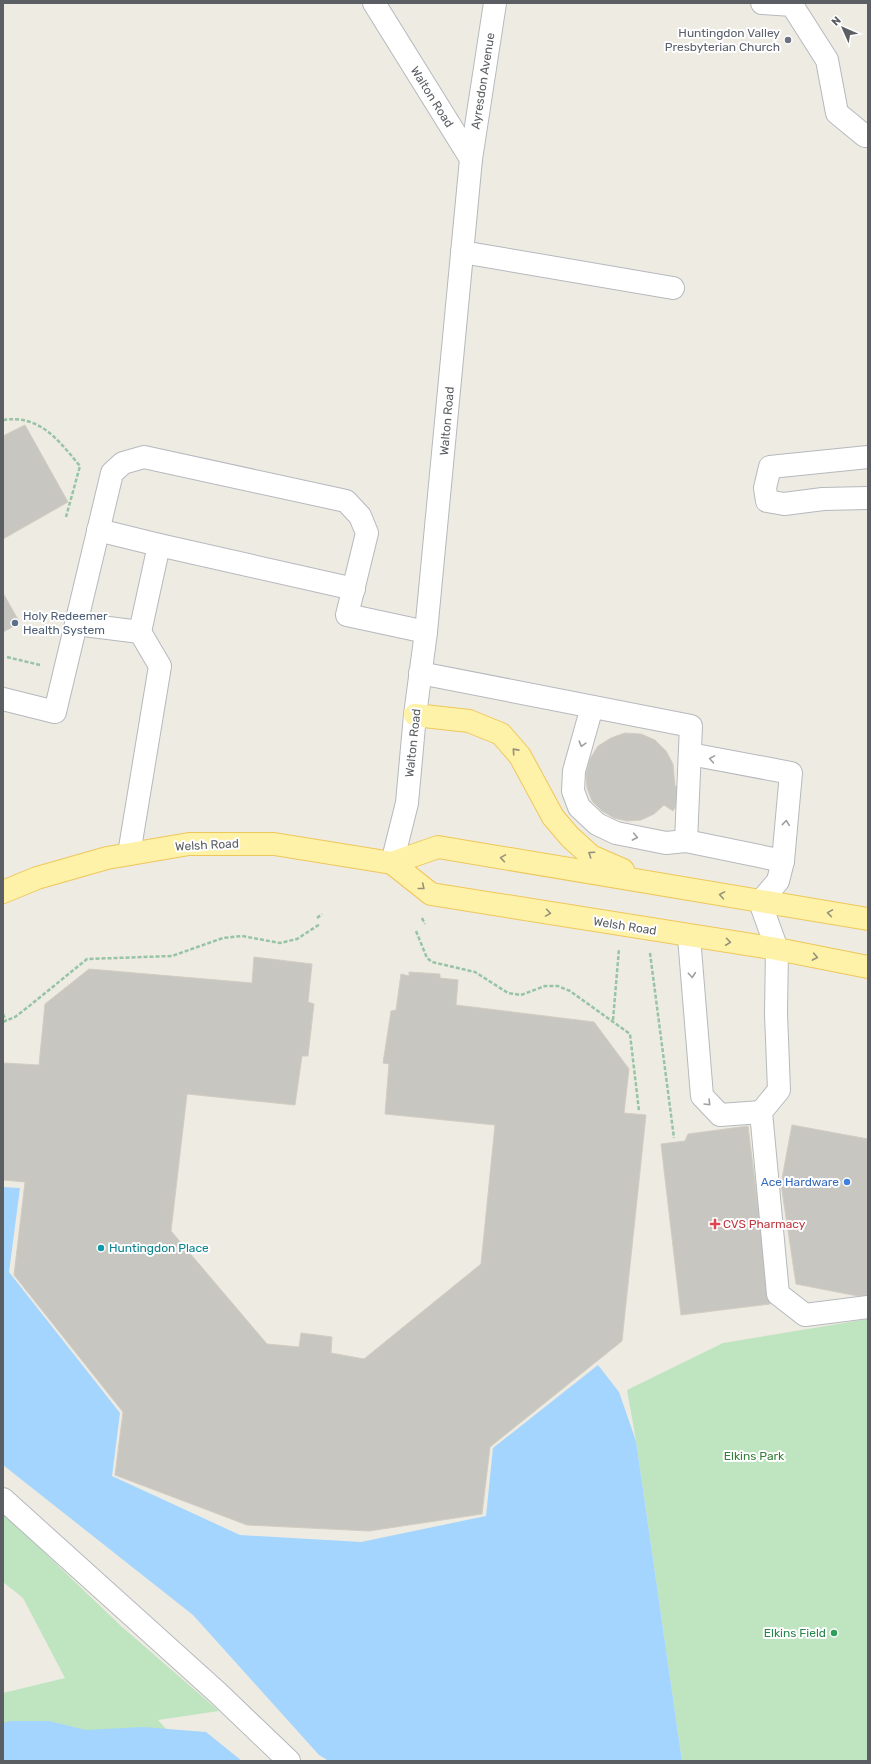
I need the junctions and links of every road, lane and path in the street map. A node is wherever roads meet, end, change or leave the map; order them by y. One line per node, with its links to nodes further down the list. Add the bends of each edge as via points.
1 (374, 3): 5 (street, Walton Road)
2 (495, 3): 5 (street, Ayresdon Avenue)
3 (762, 3): 4 (street, via 792,5 827,60 837,113 865,136)
4 (868, 135)
5 (471, 159): 6 (street, Walton Road)
6 (462, 252): 7 (street); 17 (street, Walton Road)
7 (673, 288)
8 (3, 420): 11 (path, via 31,421 57,438 80,466)
9 (868, 457): 10 (street, via 770,467 765,488 767,501 784,504 823,499)
10 (868, 498)
11 (66, 517)
12 (98, 530): 13 (street); 14 (street, via 112,473 123,463 144,457 346,501 360,516 367,533); 15 (street)
13 (159, 545): 14 (street); 16 (street)
14 (354, 588): 17 (street, via 347,615)
15 (76, 624): 16 (street); 19 (street)
16 (140, 632): 26 (street, via 160,666)
17 (426, 632): 20 (street, Walton Road)
18 (7, 657): 19 (path)
19 (64, 670): 21 (street, via 55,712)
20 (420, 673): 22 (street); 23 (street, Walton Road)
21 (3, 699)
22 (592, 707): 24 (street, via 691,726); 25 (street, one-way to 25, via 574,770 573,791 579,807 597,824 616,833 666,843)
23 (415, 715): 28 (street, Walton Road, via 407,803); 29 (main road, one-way to 23, via 591,856 570,837 553,817 520,756 500,734 469,721)
24 (690, 754): 25 (street); 27 (street, one-way to 24, via 791,773)
25 (686, 841): 27 (street)
26 (129, 854): 28 (main road, Welsh Road, via 189,844 274,844); 30 (main road, Welsh Road, via 37,878)
27 (783, 861): 31 (street, via 778,881)
28 (392, 863): 29 (main road, Welsh Road, one-way to 28, via 438,847); 39 (main road, Welsh Road, one-way to 39, via 431,894)
29 (651, 882): 31 (main road, Welsh Road, one-way to 29)
30 (3, 892)
31 (760, 902): 35 (main road, Welsh Road, one-way to 31); 41 (street)
32 (322, 914): 34 (path)
33 (422, 917): 37 (path)
34 (317, 918)
35 (868, 920)
36 (320, 924): 45 (path, via 297,939 280,943 242,936 223,938 172,956 87,959 28,1007)
37 (425, 924)
38 (416, 931): 46 (path, via 427,958 432,962 475,972 508,993 521,995 545,986 558,986 570,991)
39 (689, 936): 41 (main road, Welsh Road, one-way to 41); 49 (street, one-way to 49, via 702,1096 720,1115)
40 (619, 947): 46 (path)
41 (777, 949): 43 (main road, Welsh Road, one-way to 43); 49 (street, via 779,1090)
42 (650, 952): 50 (path)
43 (868, 967)
44 (3, 1014): 45 (path)
45 (6, 1021): 47 (path)
46 (613, 1021): 48 (path, via 630,1034)
47 (3, 1022)
48 (639, 1111)
49 (761, 1112): 51 (street, via 778,1294 805,1315)
50 (674, 1138)
51 (868, 1308)
52 (3, 1500): 53 (street, via 218,1693)
53 (289, 1761)

